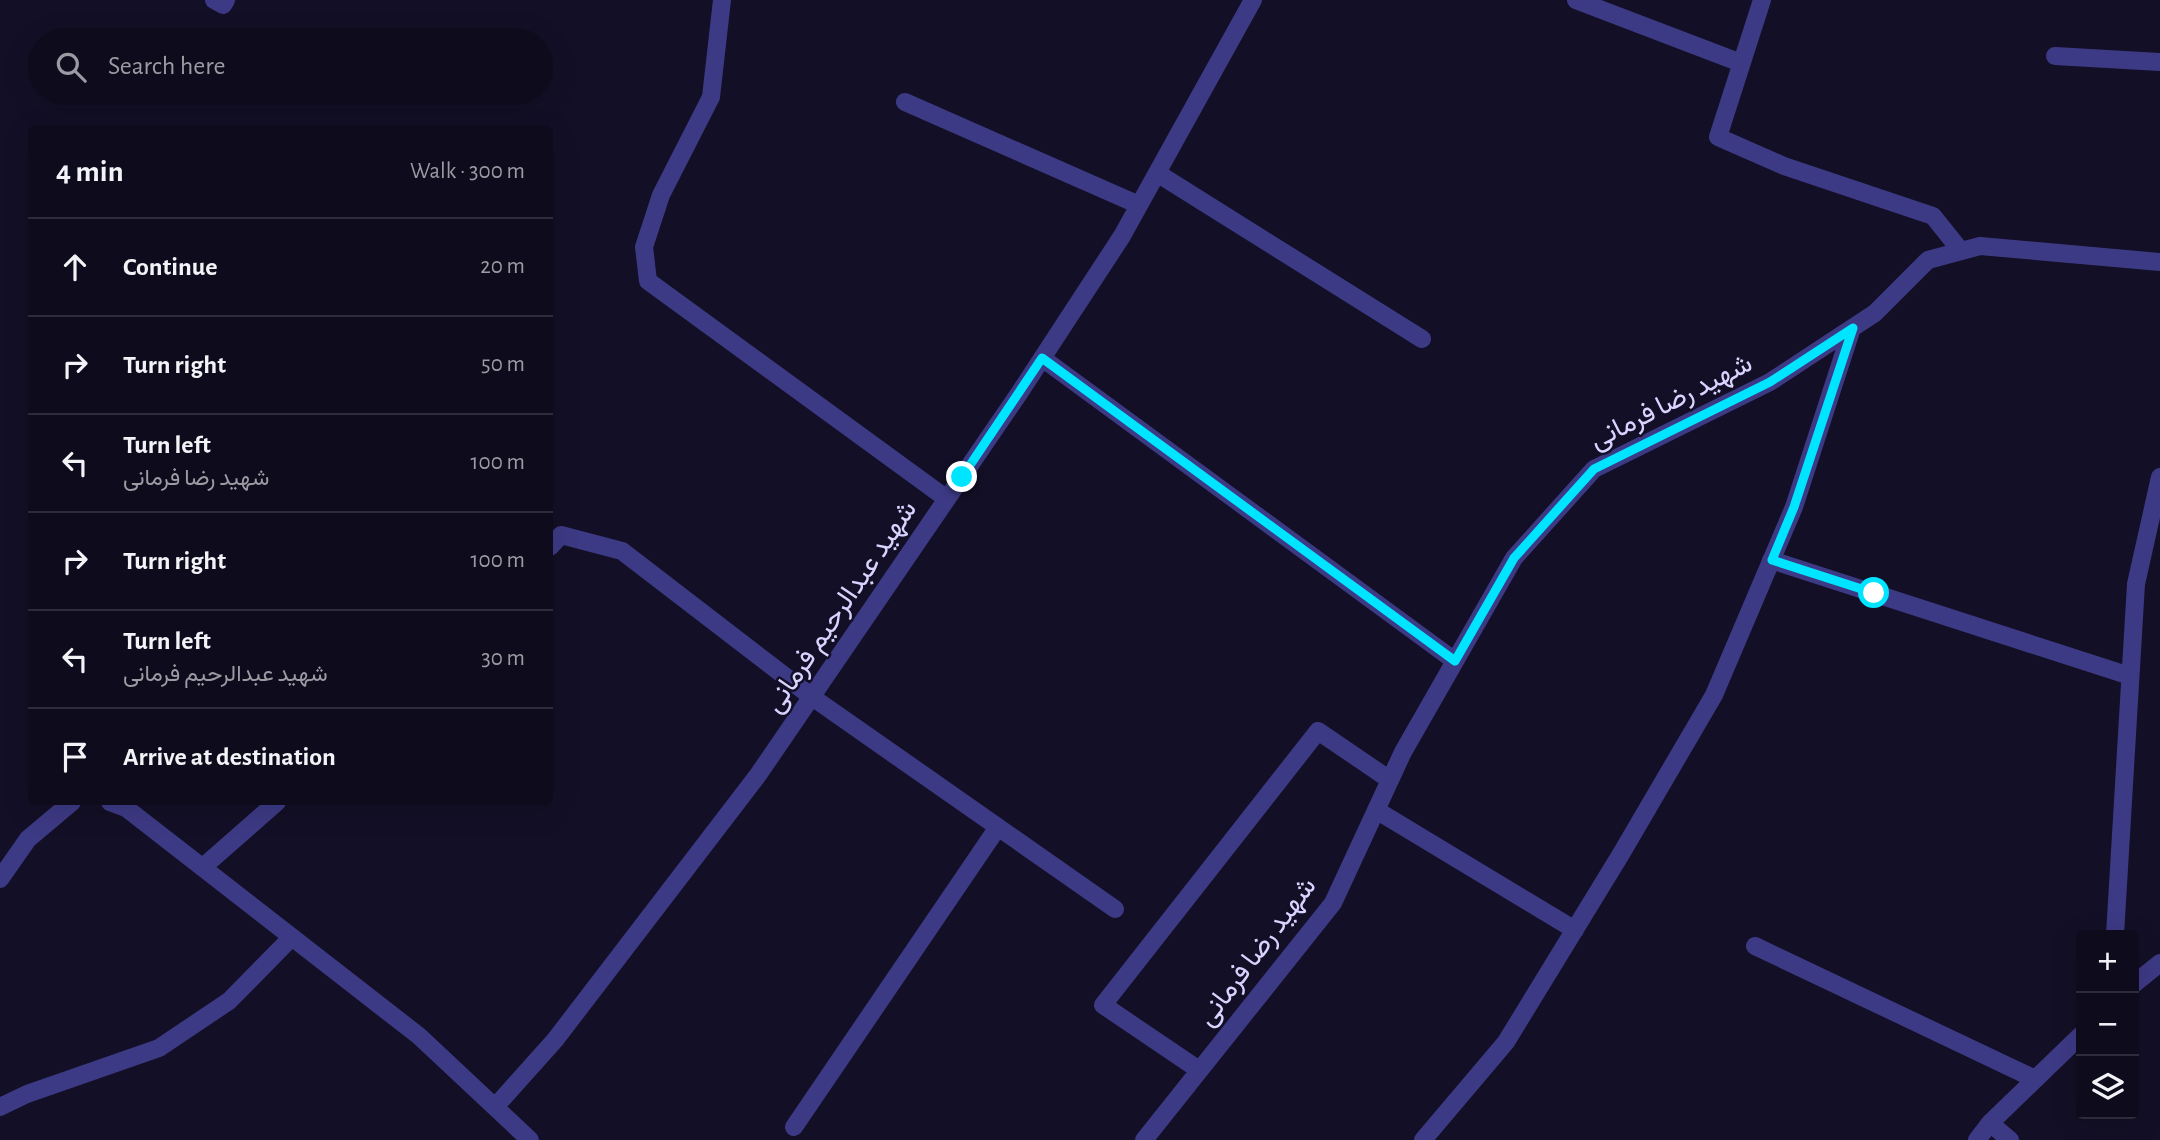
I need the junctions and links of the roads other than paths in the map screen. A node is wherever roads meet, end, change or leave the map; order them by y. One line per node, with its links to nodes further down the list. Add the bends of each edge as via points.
1 (215, 0): 2 (street, via 223,5)
2 (226, 0)
3 (722, 0): 19 (street, via 711,97 661,195 644,247 648,281)
4 (1253, 0): 11 (street, شهید عبدالرحیم فرمانی)
5 (1576, 0): 9 (street)
6 (1762, 0): 9 (street)
7 (2055, 56): 8 (street)
8 (2160, 62)
9 (1741, 63): 13 (street, via 1718,137 1784,166 1933,216)
10 (905, 102): 12 (street)
11 (1157, 173): 12 (street, شهید عبدالرحیم فرمانی); 16 (street)
12 (1139, 205): 17 (street, شهید عبدالرحیم فرمانی)
13 (1961, 251): 14 (street, شهید رضا فرمانی, via 1980,246); 15 (street, شهید رضا فرمانی, via 1928,261)
14 (2160, 262)
15 (1853, 328): 21 (street); 22 (street, شهید رضا فرمانی, via 1770,382 1594,469 1514,558)
16 (1422, 340)
17 (1042, 358): 19 (street, شهید عبدالرحیم فرمانی); 22 (street)
18 (2160, 477): 23 (street, via 2136,584)
19 (947, 499): 24 (street, شهید عبدالرحیم فرمانی)
20 (553, 544): 24 (street, via 561,535 622,551)
21 (1772, 560): 23 (street); 34 (street, via 1714,695)
22 (1455, 661): 25 (street, شهید رضا فرمانی)
23 (2130, 676): 35 (street)
24 (812, 697): 30 (street); 44 (street, شهید عبدالرحیم فرمانی, via 758,775 555,1040)
25 (1390, 780): 29 (street, شهید رضا فرمانی); 41 (street, via 1318,731 1103,1005)
26 (68, 805): 32 (street, via 28,839)
27 (118, 805): 31 (street)
28 (274, 805): 31 (street)
29 (1376, 810): 34 (street); 41 (street, شهید رضا فرمانی, via 1333,903)
30 (998, 827): 33 (street); 46 (street)
31 (203, 867): 36 (street)
32 (0, 879)
33 (1115, 909)
34 (1575, 930): 49 (street, via 1506,1042)
35 (2115, 930)
36 (292, 937): 43 (street, via 229,1001 159,1048); 44 (street, via 419,1036)
37 (1755, 946): 42 (street)
38 (2160, 963): 39 (street)
39 (2139, 980)
40 (2076, 1040): 42 (street)
41 (1199, 1070): 48 (street, شهید رضا فرمانی)
42 (2035, 1079): 45 (street)
43 (0, 1107)
44 (495, 1107): 47 (street)
45 (1990, 1123): 50 (street); 51 (street)
46 (794, 1127)
47 (530, 1140)
48 (1144, 1140)
49 (1423, 1140)
50 (1977, 1140)
51 (2010, 1140)

